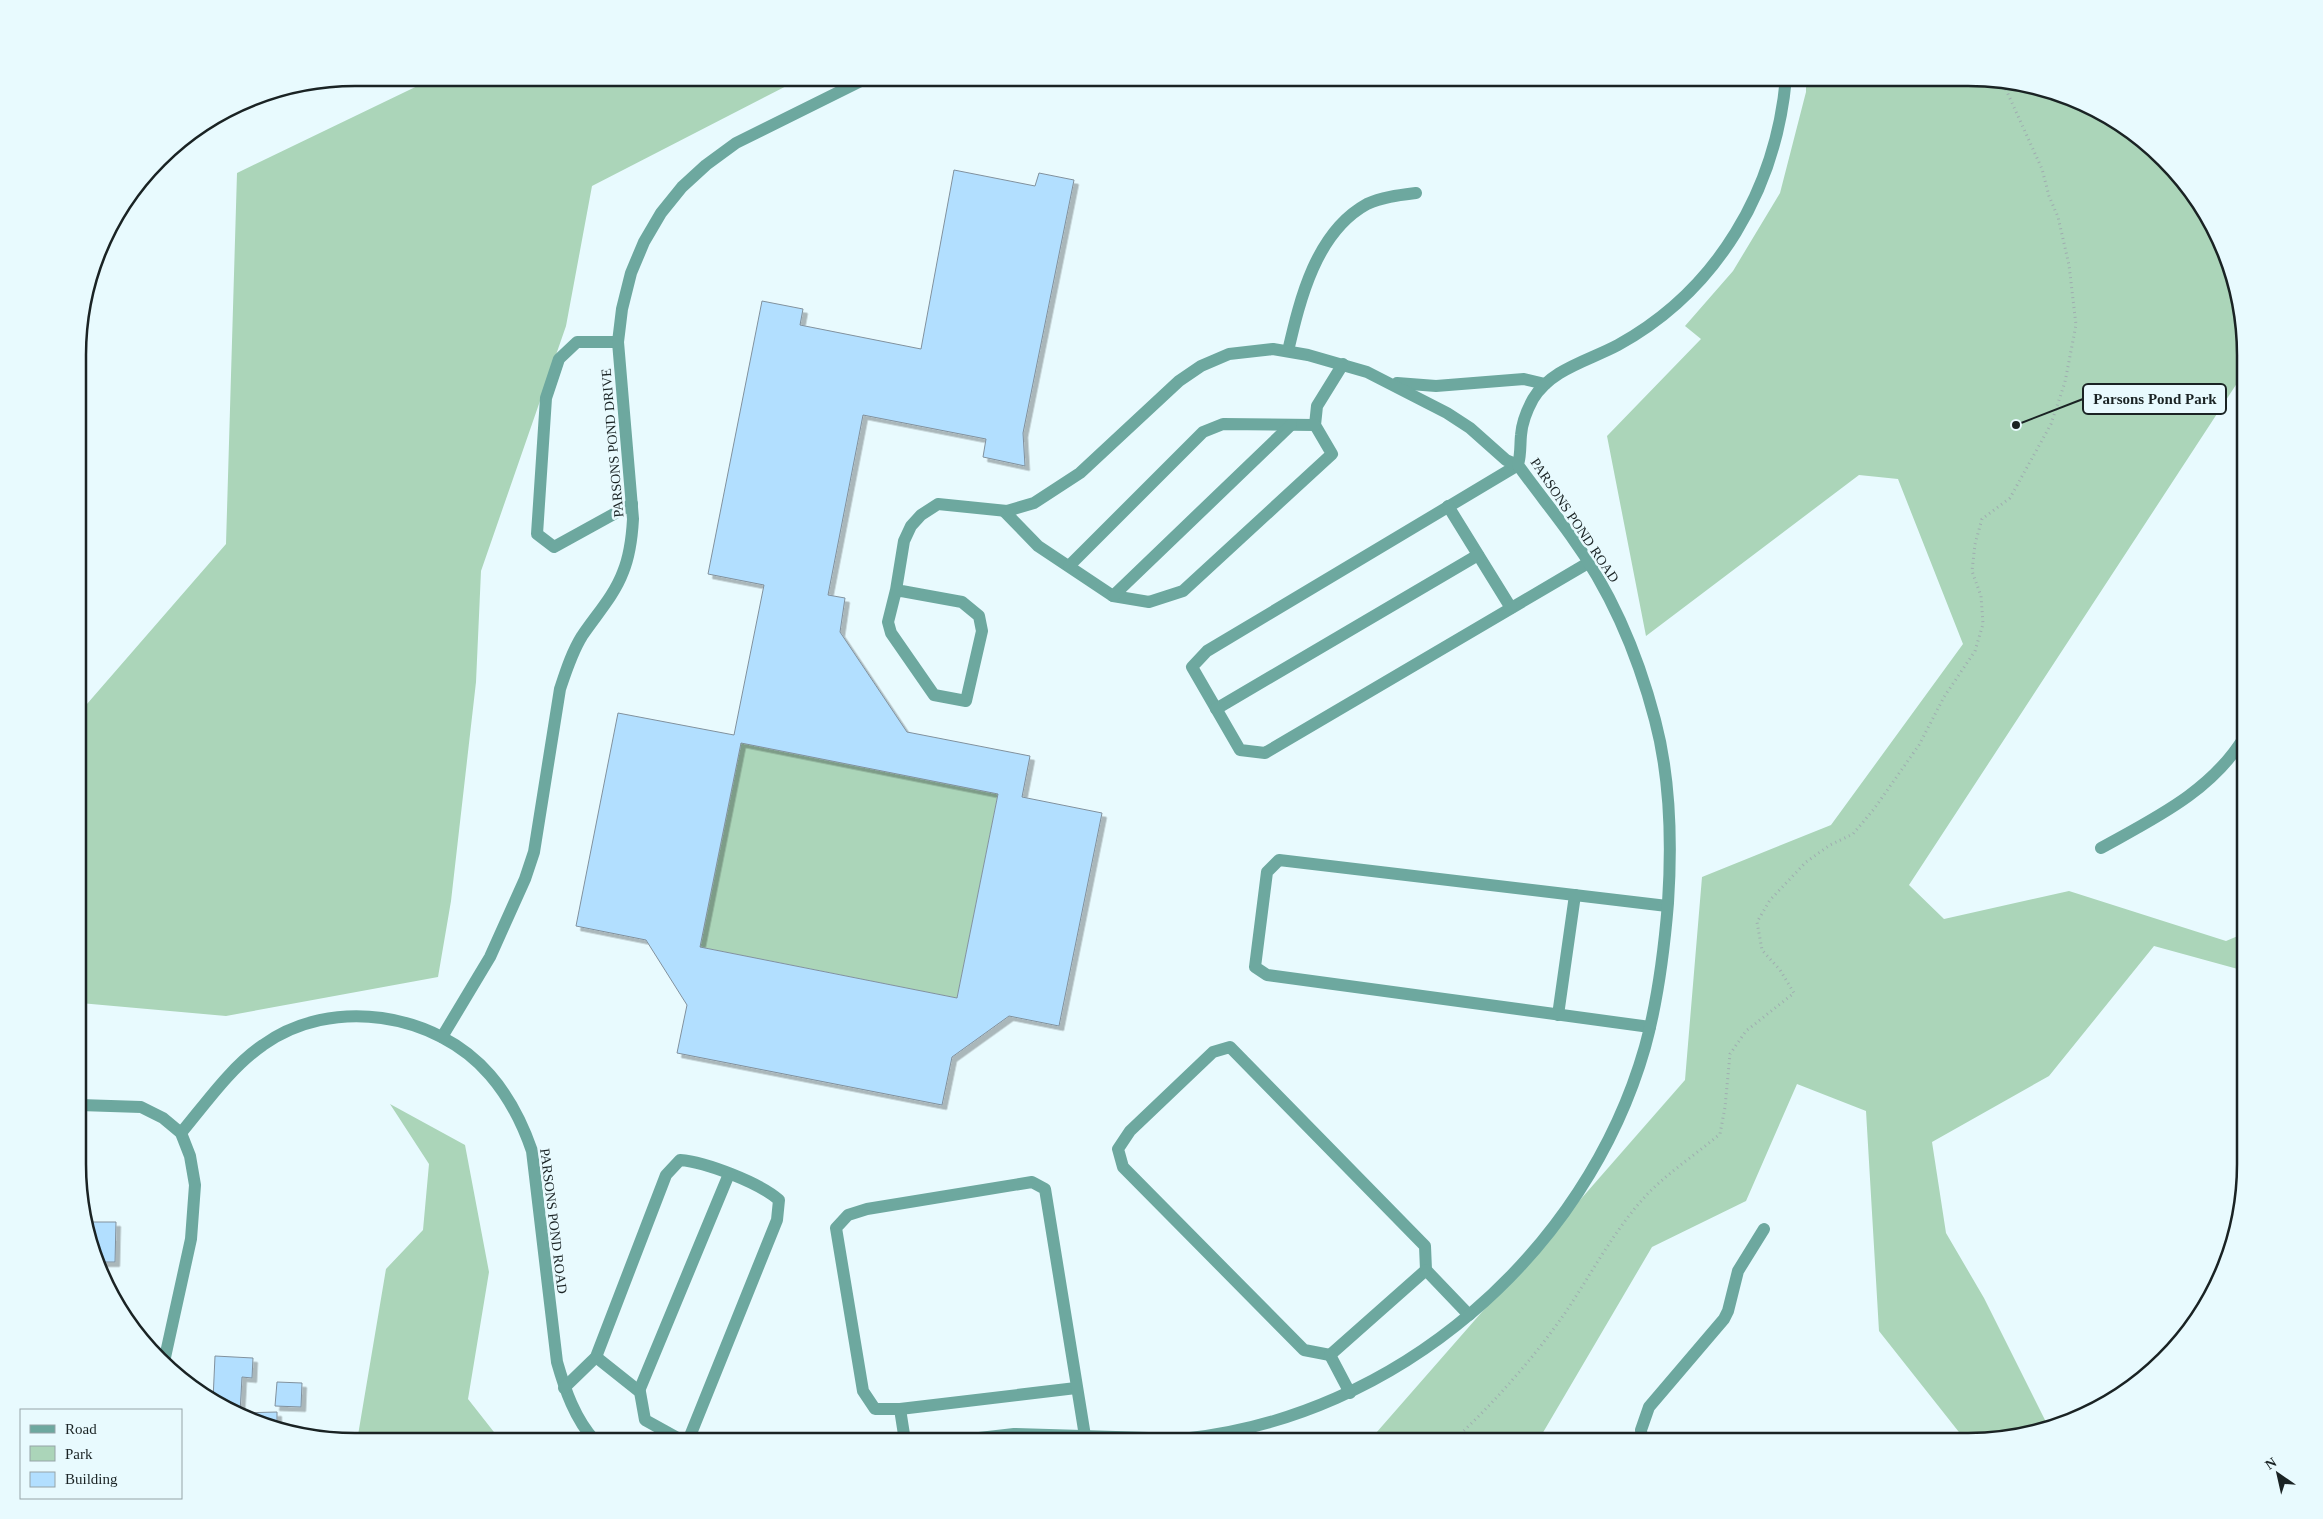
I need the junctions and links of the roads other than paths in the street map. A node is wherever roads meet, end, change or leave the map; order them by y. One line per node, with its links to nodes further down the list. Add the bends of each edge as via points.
1 (851, 86): 4 (street, PARSONS POND DRIVE, via 736,143 682,187 661,214 634,265 622,309)
2 (1785, 86): 8 (street, PARSONS POND ROAD, via 1784,106 1766,173 1732,240 1707,272 1652,323 1618,345 1560,372)
3 (1416, 193): 5 (street, via 1368,204 1336,229 1312,270)
4 (618, 342): 12 (street, PARSONS POND DRIVE); 12 (street, via 577,342 559,359 546,398 537,534 554,547)
5 (1288, 351): 6 (street); 14 (street, via 1252,350 1229,354 1201,366 1179,381 1080,473 1034,503)
6 (1343, 364): 7 (street); 10 (street, via 1317,406)
7 (1388, 381): 8 (street, via 1436,386 1524,379); 11 (street, via 1447,413 1470,428 1506,460)
8 (1545, 384): 11 (street, PARSONS POND ROAD, via 1525,415)
9 (1291, 425): 10 (street); 17 (street, via 1222,424 1203,432); 19 (street)
10 (1315, 425): 19 (street, via 1332,454 1183,591 1149,602)
11 (1518, 465): 13 (street); 16 (street, PARSONS POND ROAD, via 1572,536)
12 (632, 504): 28 (street, PARSONS POND DRIVE, via 634,519 623,572 613,593 581,637 560,689 534,852 525,879 490,957)
13 (1448, 506): 15 (street); 21 (street, via 1206,650 1192,667)
14 (1004, 510): 17 (street, via 1038,546); 18 (street, via 938,504 921,515 904,541)
15 (1478, 555): 20 (street); 21 (street)
16 (1588, 563): 20 (street); 25 (street, PARSONS POND ROAD, via 1627,634 1656,724 1670,816)
17 (1069, 566): 19 (street)
18 (896, 590): 18 (street, via 962,602 979,616 982,631 966,702 934,695 891,634 888,622)
19 (1114, 596)
20 (1511, 608): 21 (street, via 1265,753 1240,750)
21 (1216, 709)
22 (2237, 747): 23 (street, via 2219,771 2195,793)
23 (2101, 848)
24 (1575, 895): 25 (street); 26 (street); 26 (street, via 1280,860 1267,872 1255,967 1267,975)
25 (1667, 906): 27 (street, PARSONS POND ROAD, via 1664,954)
26 (1558, 1015): 27 (street)
27 (1650, 1027): 34 (street, PARSONS POND ROAD, via 1628,1096 1584,1183 1525,1261)
28 (442, 1037): 30 (street, PARSONS POND ROAD, via 416,1026 360,1016 304,1024 282,1033 252,1054); 38 (street, PARSONS POND ROAD, via 466,1052 489,1074 522,1124 532,1151 557,1362)
29 (86, 1105): 30 (street, via 141,1107 163,1118)
30 (181, 1133): 35 (street, via 190,1156 195,1185 191,1239)
31 (729, 1174): 37 (street, via 696,1161 680,1160 666,1175); 40 (street); 45 (street, via 769,1191 779,1200 778,1220)
32 (1764, 1229): 49 (street, via 1738,1271 1724,1320 1649,1407)
33 (1426, 1270): 34 (street); 36 (street); 36 (street, via 1425,1246 1230,1047 1213,1052 1130,1131 1118,1149 1123,1167 1304,1350)
34 (1469, 1315): 41 (street, PARSONS POND ROAD, via 1412,1358)
35 (166, 1355)
36 (1330, 1355): 41 (street)
37 (596, 1357): 38 (street); 40 (street)
38 (564, 1388): 43 (street, PARSONS POND ROAD)
39 (1076, 1388): 42 (street); 42 (street, via 1045,1189 1032,1182 867,1209 848,1215 836,1228 863,1391 875,1409); 47 (street)
40 (640, 1391): 44 (street, via 645,1420)
41 (1350, 1393): 48 (street, PARSONS POND ROAD, via 1293,1416)
42 (900, 1409): 46 (street)
43 (590, 1433)
44 (669, 1433)
45 (691, 1433)
46 (904, 1433)
47 (1084, 1433)
48 (1228, 1433)
49 (1641, 1433)

